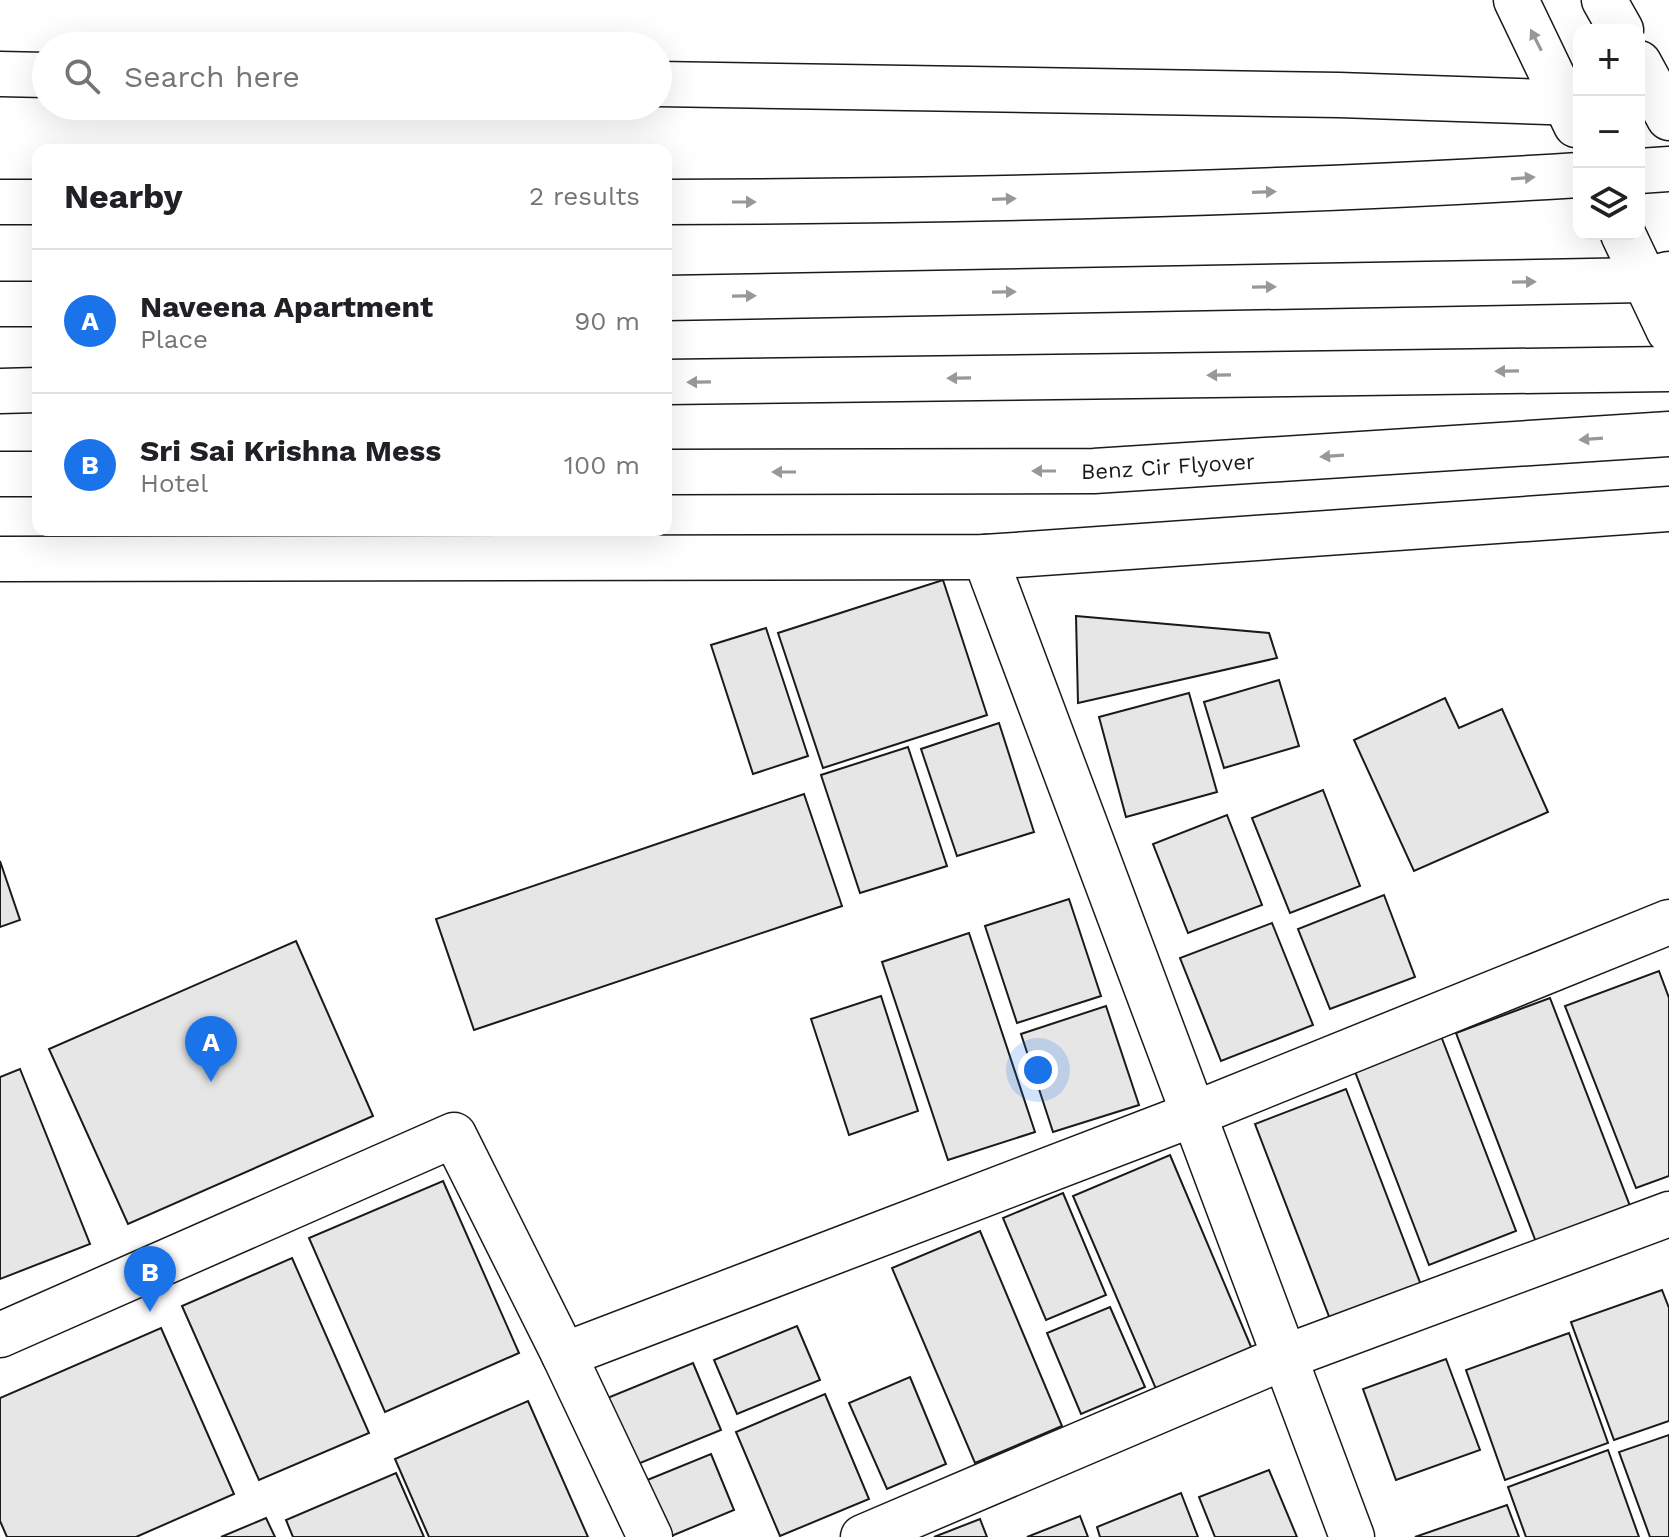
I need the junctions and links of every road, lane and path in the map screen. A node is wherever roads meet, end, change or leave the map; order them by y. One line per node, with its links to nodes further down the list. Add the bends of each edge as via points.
1 (1516, 0): 7 (street, one-way to 1)
2 (1604, 0): 3 (street)
3 (1618, 24)
4 (0, 74): 5 (street)
5 (32, 75)
6 (672, 84): 8 (street, via 1323,95)
7 (1573, 108)
8 (1573, 112)
9 (1669, 169): 10 (street)
10 (1645, 171)
11 (1573, 175): 14 (street, one-way to 11, via 960,201 1353,189)
12 (0, 202): 13 (street)
13 (32, 202)
14 (672, 202)
15 (1628, 240): 16 (street)
16 (1656, 277): 17 (street, one-way to 16); 20 (street)
17 (672, 298)
18 (0, 304): 19 (street)
19 (32, 304)
20 (1669, 331)
21 (1669, 369): 22 (street, one-way to 22)
22 (672, 382)
23 (32, 390): 24 (street)
24 (0, 391)
25 (1669, 434): 26 (street, Benz Cir Flyover, one-way to 26, via 1094,471)
26 (672, 472)
27 (0, 474): 28 (street)
28 (32, 474)
29 (1669, 509): 30 (street)
30 (985, 557): 31 (street); 33 (street)
31 (0, 559)
32 (1669, 922): 33 (street)
33 (1194, 1114): 36 (street); 37 (street)
34 (1669, 1214): 37 (street)
35 (0, 1335): 36 (street, via 454,1135)
36 (564, 1355): 38 (street)
37 (1285, 1357): 39 (street); 40 (street)
38 (650, 1537)
39 (863, 1537)
40 (1352, 1537)

